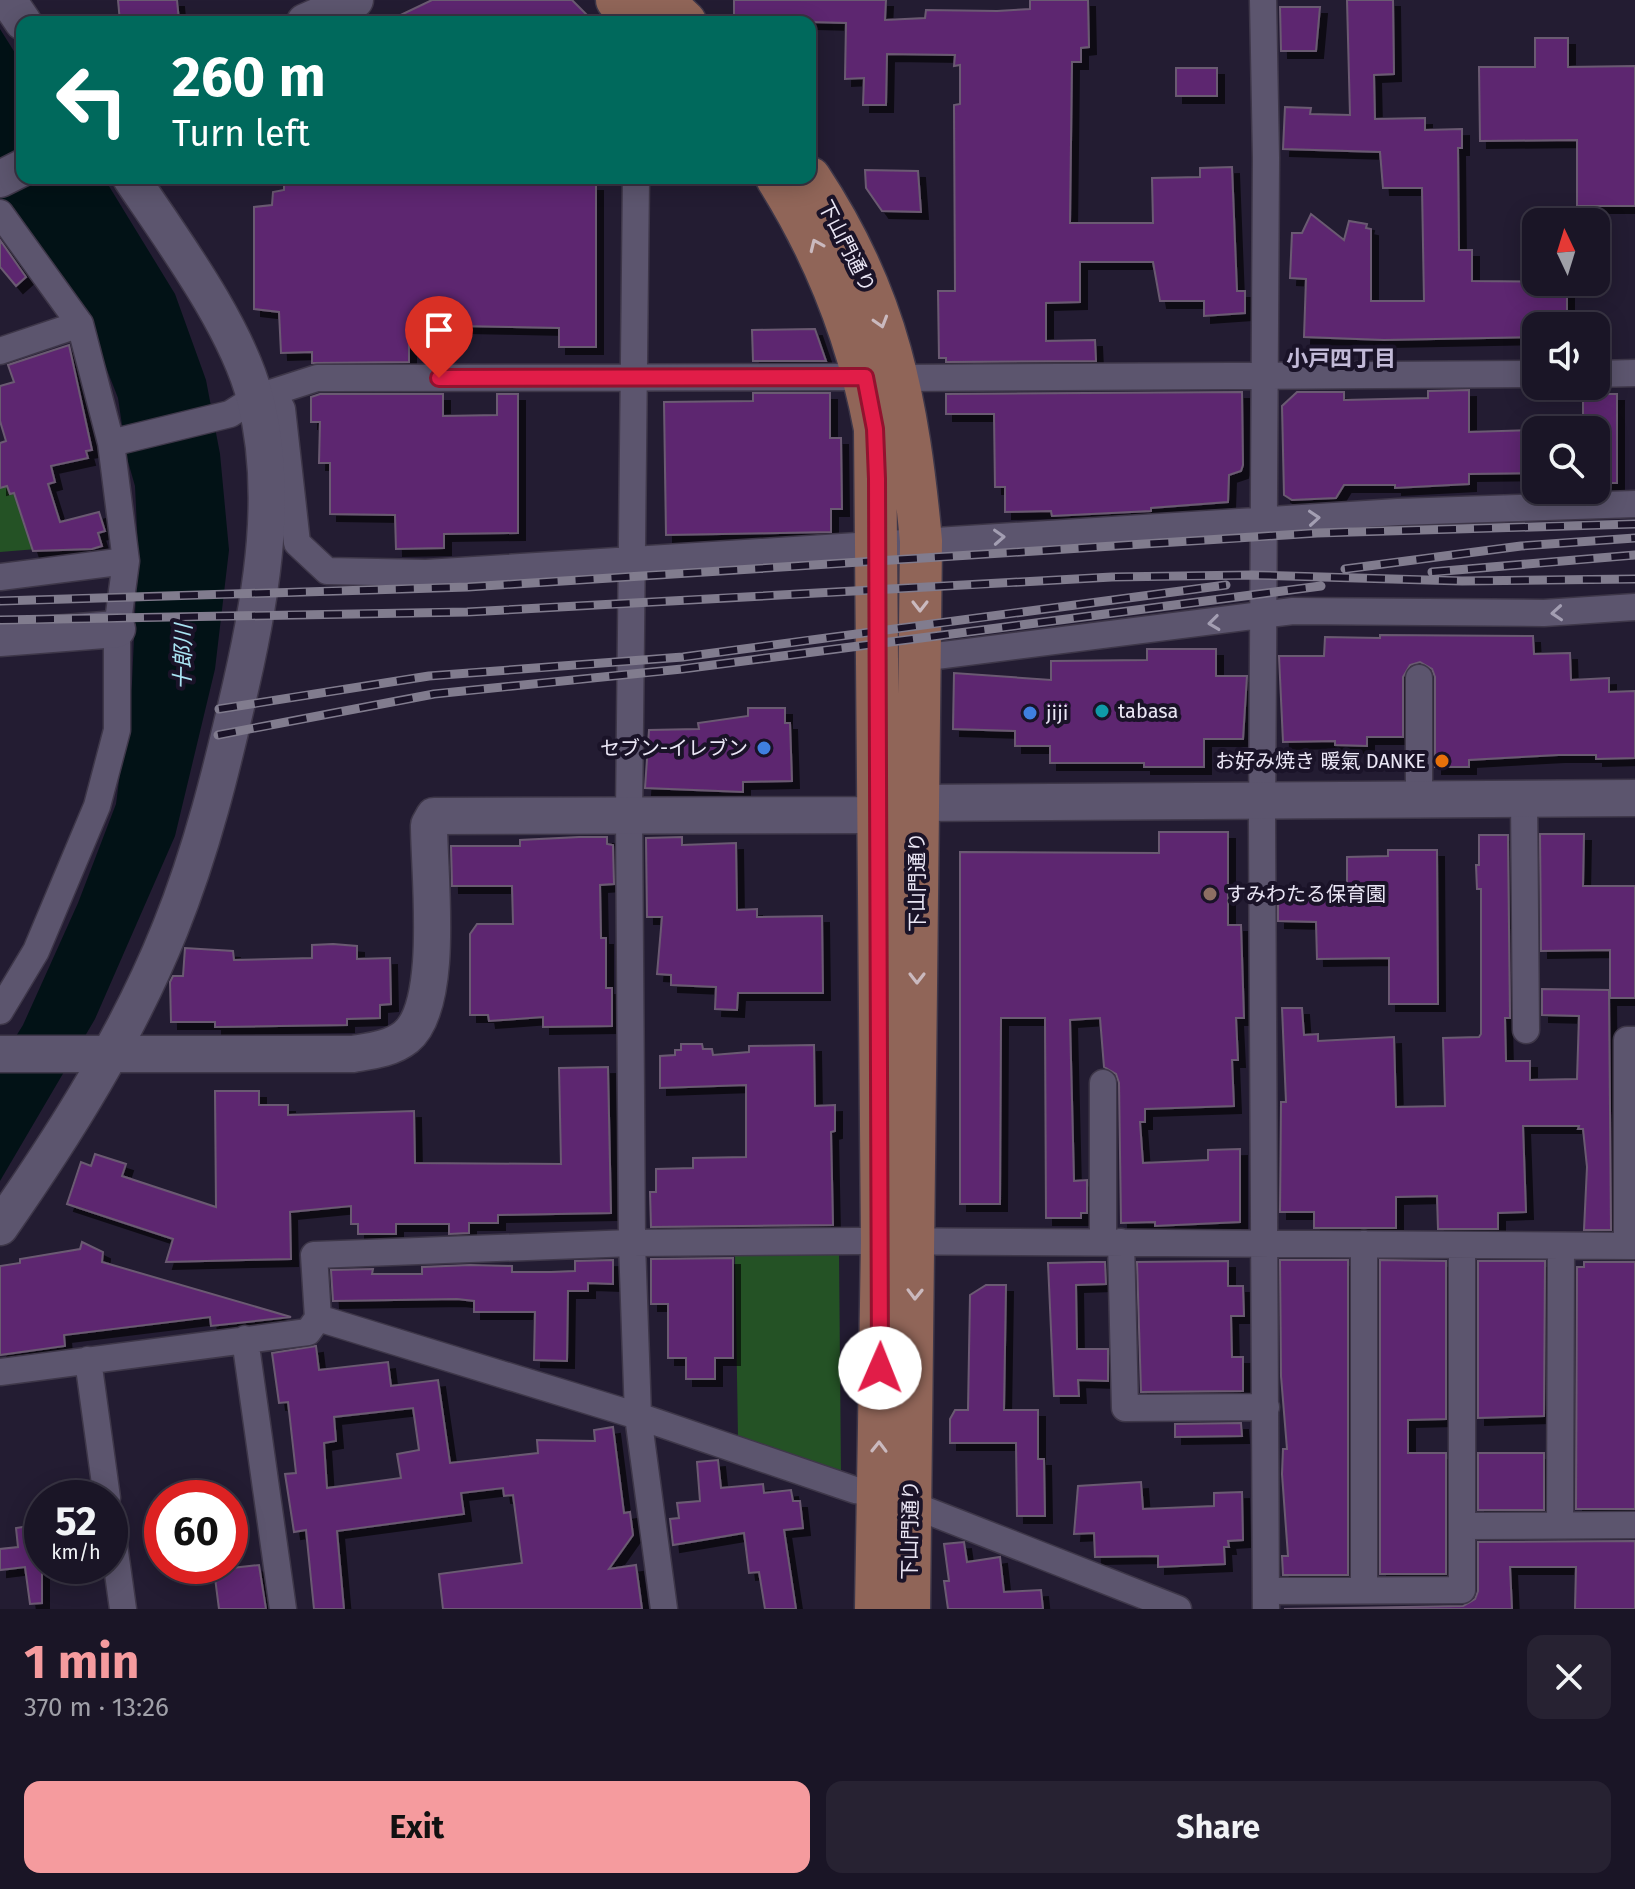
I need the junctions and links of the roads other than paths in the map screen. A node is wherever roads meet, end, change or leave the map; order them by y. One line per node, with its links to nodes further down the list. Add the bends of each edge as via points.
1 (355, 0): 5 (street)
2 (617, 0): 6 (main road)
3 (662, 0): 7 (main road)
4 (1263, 0): 19 (street)
5 (319, 16)
6 (632, 16)
7 (679, 16)
8 (135, 184): 21 (street, via 228,333)
9 (636, 184): 18 (street)
10 (781, 184): 20 (main road, 下山門通り, one-way to 10, via 808,227)
11 (814, 184): 20 (main road, 下山門通り, one-way to 20, via 874,298)
12 (0, 213): 13 (street)
13 (80, 324): 14 (street); 22 (street)
14 (0, 351)
15 (1635, 373): 17 (street)
16 (1522, 374): 19 (street)
17 (1610, 374)
18 (633, 377): 20 (street); 21 (street, via 317,378); 28 (street)
19 (1265, 377): 20 (street); 24 (street)
20 (882, 378): 25 (main road, 下山門通り, via 909,423); 26 (main road, 下山門通り, via 875,429)
21 (253, 401): 22 (street); 28 (street, via 282,409 297,543 327,571 426,573); 46 (street, via 265,482 264,563 250,645 200,848 170,931)
22 (120, 440): 27 (street)
23 (1635, 504): 24 (street, one-way to 23)
24 (1265, 522): 25 (street, one-way to 24); 31 (street)
25 (921, 541): 26 (street); 34 (main road, 下山門通り, one-way to 34)
26 (877, 544): 28 (street); 40 (main road, 下山門通り)
27 (126, 561): 29 (street); 32 (street)
28 (633, 562): 41 (street)
29 (0, 577)
30 (1635, 607): 31 (street, one-way to 31, via 1528,614 1293,611)
31 (1266, 616): 34 (street, one-way to 34); 39 (street)
32 (117, 629): 33 (street); 42 (street, via 117,730 97,806 36,951)
33 (0, 638)
34 (920, 658): 40 (main road, 下山門通り)
35 (1419, 678): 37 (street)
36 (1635, 798): 38 (street)
37 (1419, 799): 38 (street); 39 (street)
38 (1524, 799): 43 (street)
39 (1263, 800): 40 (street); 51 (street)
40 (898, 809): 41 (street); 49 (main road, 下山門通り)
41 (629, 814): 46 (street, via 434,816 429,825 431,981 416,1027 392,1046 353,1054); 52 (street)
42 (0, 1011)
43 (1526, 1030)
44 (1635, 1040): 56 (street, via 1627,1040)
45 (0, 1054): 46 (street)
46 (100, 1054): 48 (street)
47 (1103, 1083): 50 (street)
48 (0, 1227)
49 (899, 1241): 50 (street); 52 (street); 64 (main road, 下山門通り)
50 (1112, 1242): 51 (street); 61 (street, via 1125,1408)
51 (1264, 1242): 53 (street); 61 (street)
52 (632, 1243): 57 (street, via 314,1255); 62 (street)
53 (1364, 1244): 54 (street); 69 (street)
54 (1462, 1246): 55 (street); 67 (street)
55 (1561, 1246): 56 (street); 65 (street)
56 (1631, 1246)
57 (318, 1318): 58 (street, via 308,1332); 62 (street)
58 (245, 1339): 59 (street); 72 (street)
59 (88, 1360): 60 (street); 63 (street)
60 (0, 1372)
61 (1266, 1407): 70 (street)
62 (638, 1416): 64 (street); 73 (street)
63 (105, 1480)
64 (894, 1499): 74 (main road, 下山門通り); 75 (main road, 下山門通り); 76 (street)
65 (1560, 1525): 66 (street); 67 (street)
66 (1635, 1525)
67 (1463, 1526): 69 (street, via 1462,1590)
68 (120, 1584): 71 (street)
69 (1364, 1590): 70 (street)
70 (1266, 1600)
71 (123, 1609)
72 (283, 1609)
73 (664, 1609)
74 (876, 1609)
75 (909, 1609)
76 (1178, 1609)

